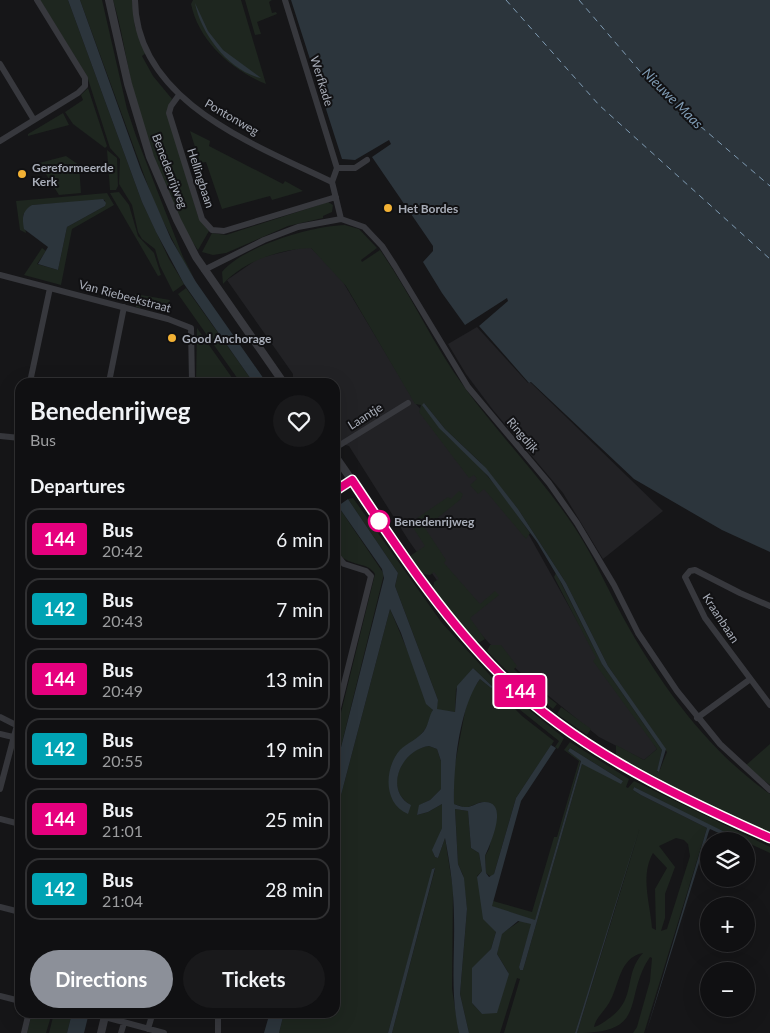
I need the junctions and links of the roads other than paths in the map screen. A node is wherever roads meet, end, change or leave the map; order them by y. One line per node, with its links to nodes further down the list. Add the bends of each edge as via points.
1 (37, 0): 7 (street, via 85,78 85,86)
2 (109, 0): 14 (street, Benedenrijweg, via 128,84 150,157 189,246)
3 (135, 0): 6 (street, Pontonweg, via 139,30 146,47 160,72)
4 (285, 0): 10 (street, Werfkade)
5 (0, 64): 7 (street)
6 (179, 95): 11 (street, Pontonweg, via 220,126); 12 (street, Hellingbaan, via 169,113 202,219 212,230 224,232)
7 (34, 120): 8 (street)
8 (0, 141)
9 (367, 160): 10 (street, via 355,168)
10 (338, 168): 11 (street)
11 (332, 182): 12 (street)
12 (336, 197): 13 (street)
13 (341, 219): 14 (street, via 298,227); 35 (street, Ringdijk, via 364,227 382,246 468,387 549,483 577,523 638,633)
14 (204, 270): 21 (street, Benedenrijweg)
15 (0, 275): 16 (street, Van Riebeekstraat)
16 (50, 288): 17 (street, Van Riebeekstraat); 18 (street)
17 (124, 307): 19 (street); 20 (street, Van Riebeekstraat, via 191,328)
18 (31, 378)
19 (111, 378)
20 (192, 378)
21 (280, 378)
22 (408, 403): 25 (street, Laantje)
23 (15, 435): 24 (street)
24 (0, 436)
25 (340, 445)
26 (340, 463): 27 (street)
27 (352, 480): 28 (street); 44 (street, via 460,631 492,666 535,704 606,755)
28 (340, 488)
29 (340, 559): 32 (street, via 371,576)
30 (770, 606): 31 (street, Kraanbaan, via 696,570 685,577 705,618)
31 (750, 680): 33 (street, Kraanbaan); 35 (street)
32 (340, 700)
33 (770, 704)
34 (0, 717): 36 (street)
35 (697, 718): 41 (street, Ringdijk)
36 (15, 724)
37 (15, 733): 39 (street)
38 (0, 734): 39 (street)
39 (13, 737): 40 (street)
40 (0, 788)
41 (770, 790)
42 (0, 819): 43 (street)
43 (15, 823)
44 (770, 838)
45 (0, 907): 46 (street)
46 (15, 911)
47 (0, 996): 48 (street)
48 (15, 1000)
49 (28, 1018): 56 (street)
50 (104, 1018): 57 (street)
51 (112, 1018): 54 (street)
52 (151, 1018): 55 (street)
53 (218, 1018): 60 (street)
54 (124, 1023): 55 (street); 58 (street)
55 (148, 1029): 59 (street)
56 (24, 1033)
57 (101, 1033)
58 (121, 1033)
59 (164, 1033)
60 (218, 1033)

